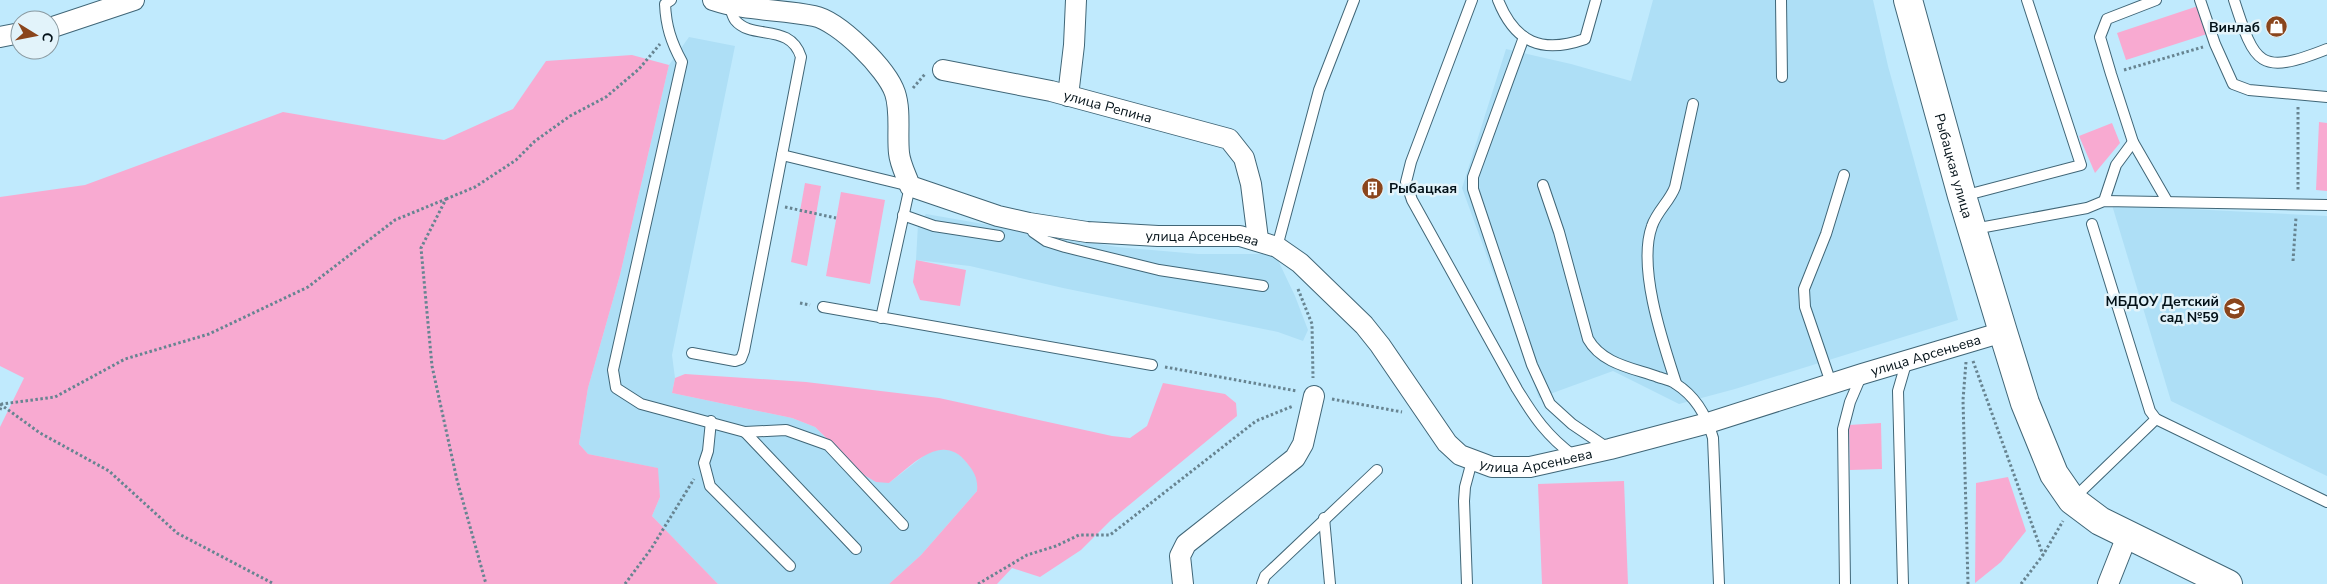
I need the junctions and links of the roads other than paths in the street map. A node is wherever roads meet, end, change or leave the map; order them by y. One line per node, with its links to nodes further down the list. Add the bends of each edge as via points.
1 (134, 0): 16 (street)
2 (671, 0): 52 (lane, via 665,4 666,22 671,42 682,62 613,370 616,388 641,404)
3 (1076, 0): 21 (street)
4 (1354, 0): 39 (lane, via 1319,90)
5 (1472, 0): 56 (lane, via 1421,133 1406,182 1412,200 1521,397 1551,438)
6 (1498, 0): 17 (lane, via 1514,29)
7 (1596, 0): 17 (lane, via 1585,39 1554,47)
8 (1781, 0): 20 (lane)
9 (1908, 0): 29 (main road, Рыбацкая улица)
10 (2027, 0): 29 (lane, via 2081,165)
11 (2156, 0): 24 (lane, via 2107,19 2100,37)
12 (2200, 0): 22 (lane, via 2233,84 2249,90)
13 (2234, 0): 18 (lane, via 2246,39 2258,56 2275,64 2299,60)
14 (721, 2): 15 (street); 25 (lane, via 742,25 790,39 797,46 800,57)
15 (812, 8): 28 (street, via 876,61 891,82 896,94 899,156)
16 (60, 25)
17 (1524, 37): 55 (lane, via 1473,177 1473,189 1532,366 1550,404 1572,424)
18 (2327, 49)
19 (943, 70): 21 (street, улица Репина)
20 (1782, 77)
21 (1068, 96): 38 (street, улица Репина, via 1229,139 1244,158 1251,184)
22 (2327, 97)
23 (1693, 104): 48 (lane, via 1672,197 1658,213 1647,248 1655,315)
24 (2133, 142): 30 (lane, via 2116,165); 31 (lane)
25 (782, 155): 28 (lane); 44 (lane, via 741,359)
26 (1844, 176): 49 (lane, via 1804,289 1805,307)
27 (1543, 185): 48 (lane, via 1594,350 1605,358)
28 (910, 186): 33 (lane); 34 (street, улица Арсеньева)
29 (1962, 196): 36 (main road, Рыбацкая улица)
30 (2104, 201): 31 (lane); 36 (lane, via 2087,208)
31 (2167, 201): 32 (lane)
32 (2327, 205)
33 (903, 215): 37 (lane, via 934,226); 42 (lane)
34 (1029, 224): 38 (street, улица Арсеньева, via 1087,232 1240,236); 40 (lane, via 1033,232 1046,241 1065,247 1160,270)
35 (2092, 224): 51 (lane, via 2150,411)
36 (1972, 230): 43 (main road, Рыбацкая улица)
37 (999, 236)
38 (1258, 240): 39 (street, улица Арсеньева)
39 (1277, 247): 57 (street, улица Арсеньева, via 1300,263 1364,325 1446,443)
40 (1263, 286)
41 (823, 307): 42 (lane)
42 (881, 318): 46 (lane)
43 (2003, 332): 45 (street, улица Арсеньева); 59 (main road, via 2044,453)
44 (692, 353)
45 (1907, 360): 47 (street, улица Арсеньева); 72 (lane, via 1898,391)
46 (1152, 365)
47 (1862, 374): 49 (street, улица Арсеньева); 71 (lane, via 1843,429)
48 (1676, 383): 53 (lane, via 1694,400)
49 (1831, 384): 53 (street, улица Арсеньева)
50 (1314, 396): 66 (street, via 1303,444 1295,458 1186,544 1180,556)
51 (2156, 419): 59 (lane); 60 (lane)
52 (711, 421): 54 (lane); 65 (lane, via 704,463 710,486)
53 (1708, 424): 55 (street, улица Арсеньева); 70 (lane, via 1713,438)
54 (745, 432): 62 (lane, via 786,430 828,445); 64 (lane)
55 (1610, 449): 56 (street, улица Арсеньева)
56 (1574, 456): 57 (street, улица Арсеньева, via 1509,469)
57 (1472, 461): 69 (lane, via 1464,501)
58 (1377, 470): 61 (lane)
59 (2072, 500): 63 (main road)
60 (2327, 502)
61 (1324, 518): 67 (lane, via 1265,576); 68 (lane)
62 (903, 525)
63 (2127, 536): 73 (street); 74 (main road)
64 (856, 549)
65 (790, 566)
66 (1184, 584)
67 (1262, 584)
68 (1330, 584)
69 (1467, 584)
70 (1719, 584)
71 (1845, 584)
72 (1903, 584)
73 (2108, 584)
74 (2228, 584)

